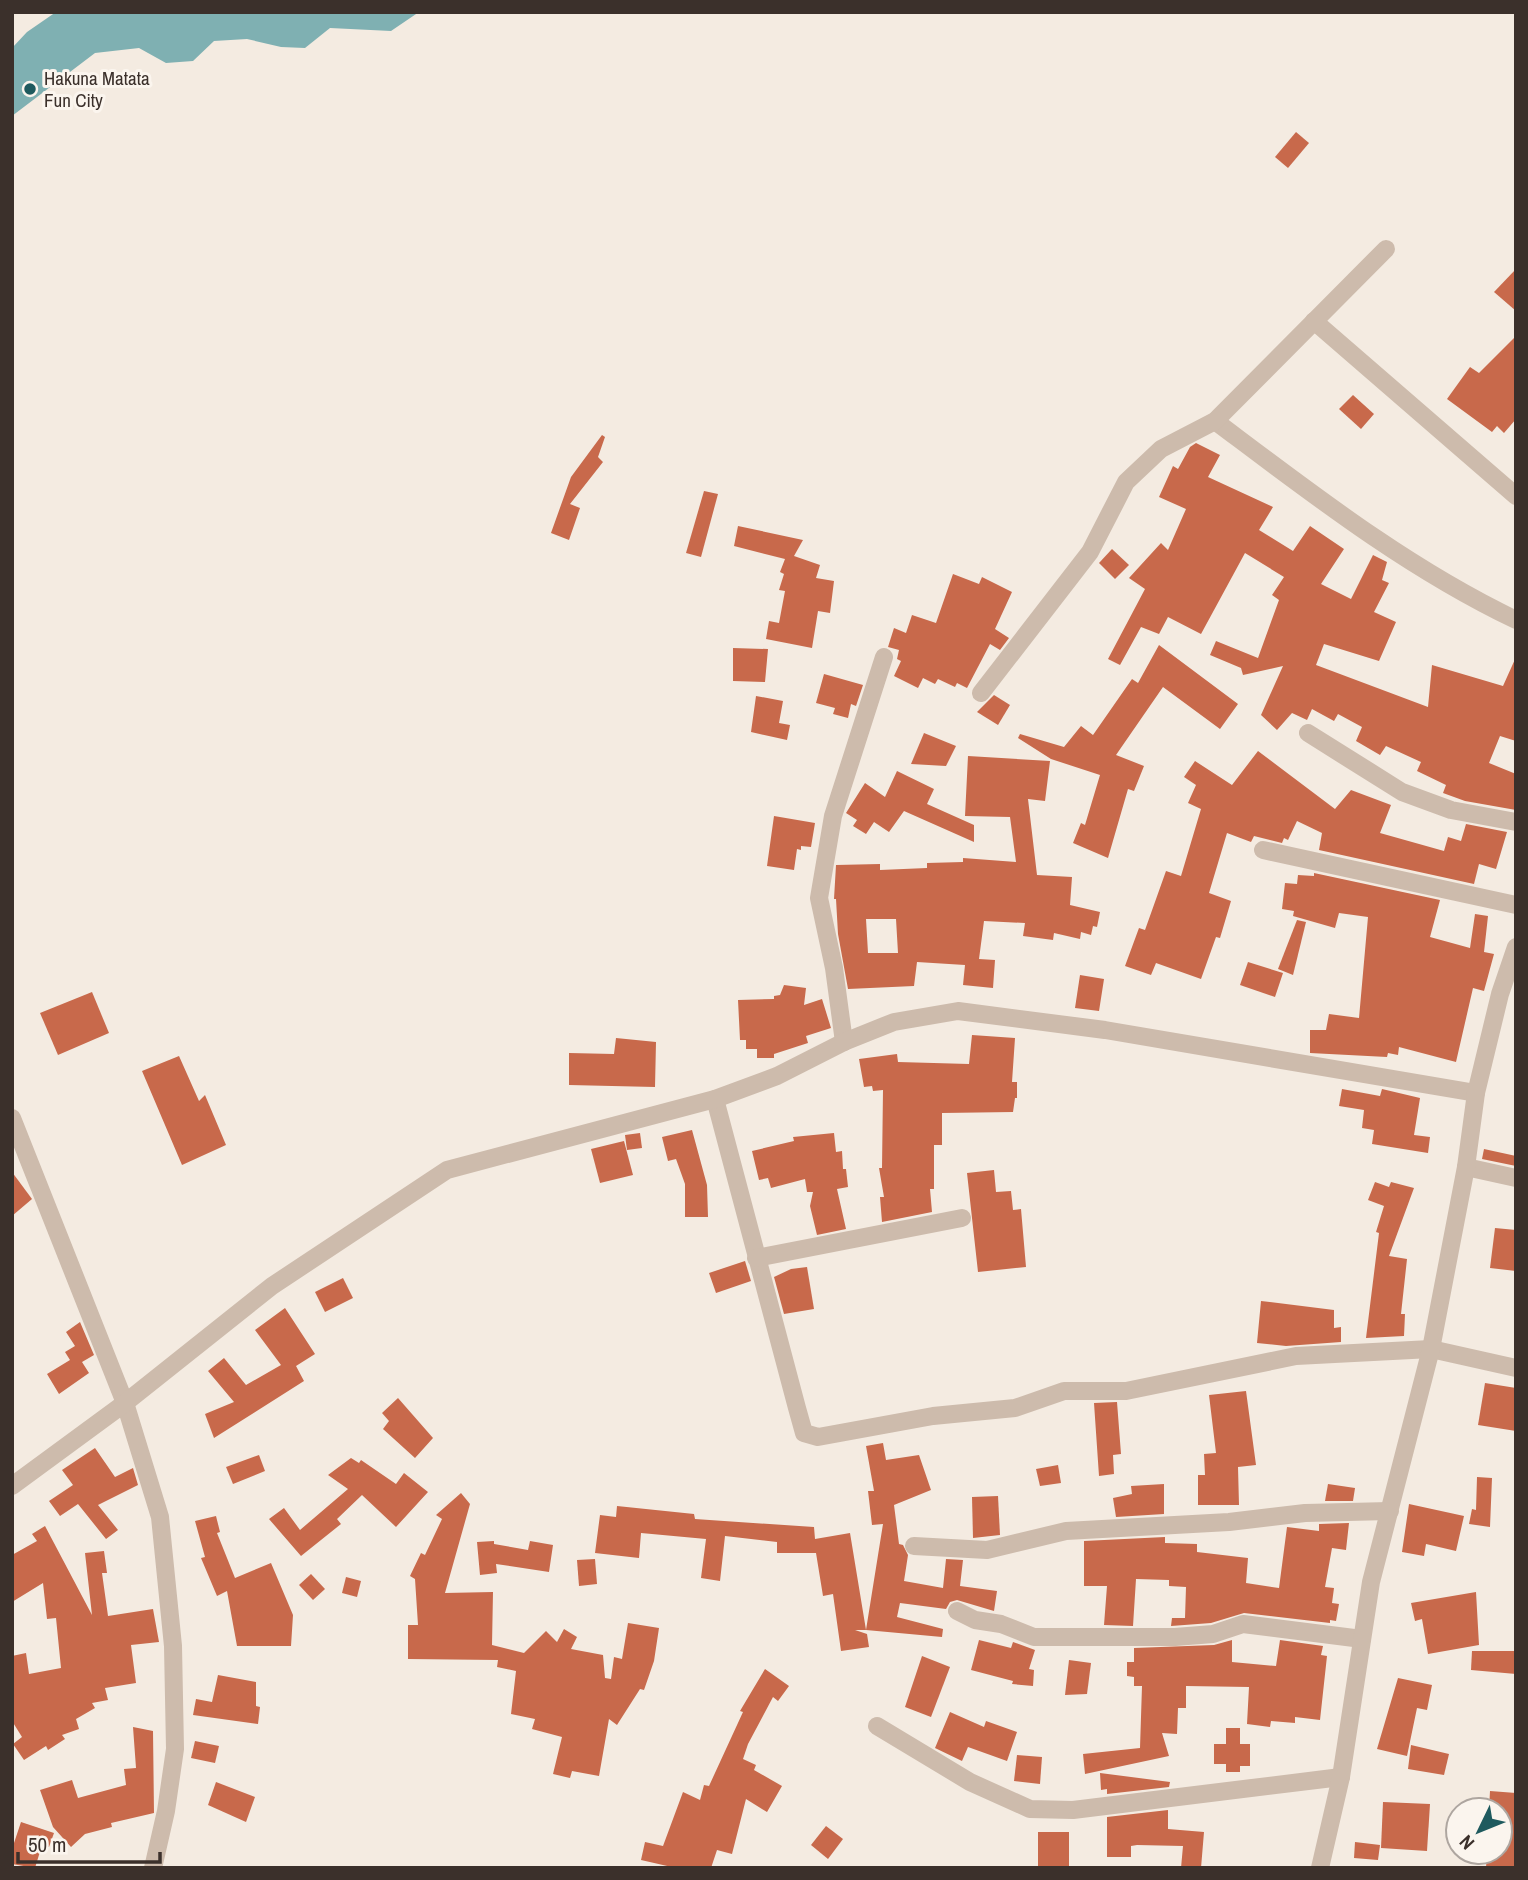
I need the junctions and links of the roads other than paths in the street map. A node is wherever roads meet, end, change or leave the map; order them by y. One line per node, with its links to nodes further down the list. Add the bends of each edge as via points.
1 (1385, 249): 2 (street)
2 (1314, 321): 3 (street); 4 (street)
3 (1215, 421): 5 (street, via 1348,521); 7 (street, via 1161,449 1126,482 1090,552)
4 (1516, 496)
5 (1516, 620)
6 (884, 657): 13 (street, via 833,816 819,898)
7 (981, 693)
8 (1308, 733): 9 (street, via 1402,792 1451,810)
9 (1516, 822)
10 (1263, 850): 11 (street)
11 (1516, 905)
12 (1516, 947): 14 (street)
13 (844, 1042): 14 (street, via 894,1022 958,1011 1105,1030); 15 (street, via 777,1076)
14 (1476, 1093): 17 (street)
15 (715, 1099): 20 (street); 23 (street, via 447,1170 272,1286)
16 (12, 1118): 23 (street)
17 (1466, 1167): 18 (street); 21 (street)
18 (1516, 1178)
19 (962, 1218): 20 (street)
20 (756, 1258): 21 (street, via 804,1433 818,1437 933,1416 1015,1408 1065,1391 1126,1391 1296,1356)
21 (1431, 1349): 22 (street); 25 (street)
22 (1516, 1368)
23 (125, 1403): 24 (street); 31 (street, via 160,1517 173,1646 174,1749)
24 (12, 1486)
25 (1390, 1511): 26 (street, via 1066,1531 987,1550); 28 (street)
26 (914, 1546)
27 (957, 1611): 28 (street, via 1034,1637 1175,1637 1213,1634 1244,1624)
28 (1362, 1639): 30 (street)
29 (877, 1726): 30 (street, via 970,1782 1030,1809 1073,1810)
30 (1341, 1777): 32 (street)
31 (153, 1868)
32 (1320, 1868)

